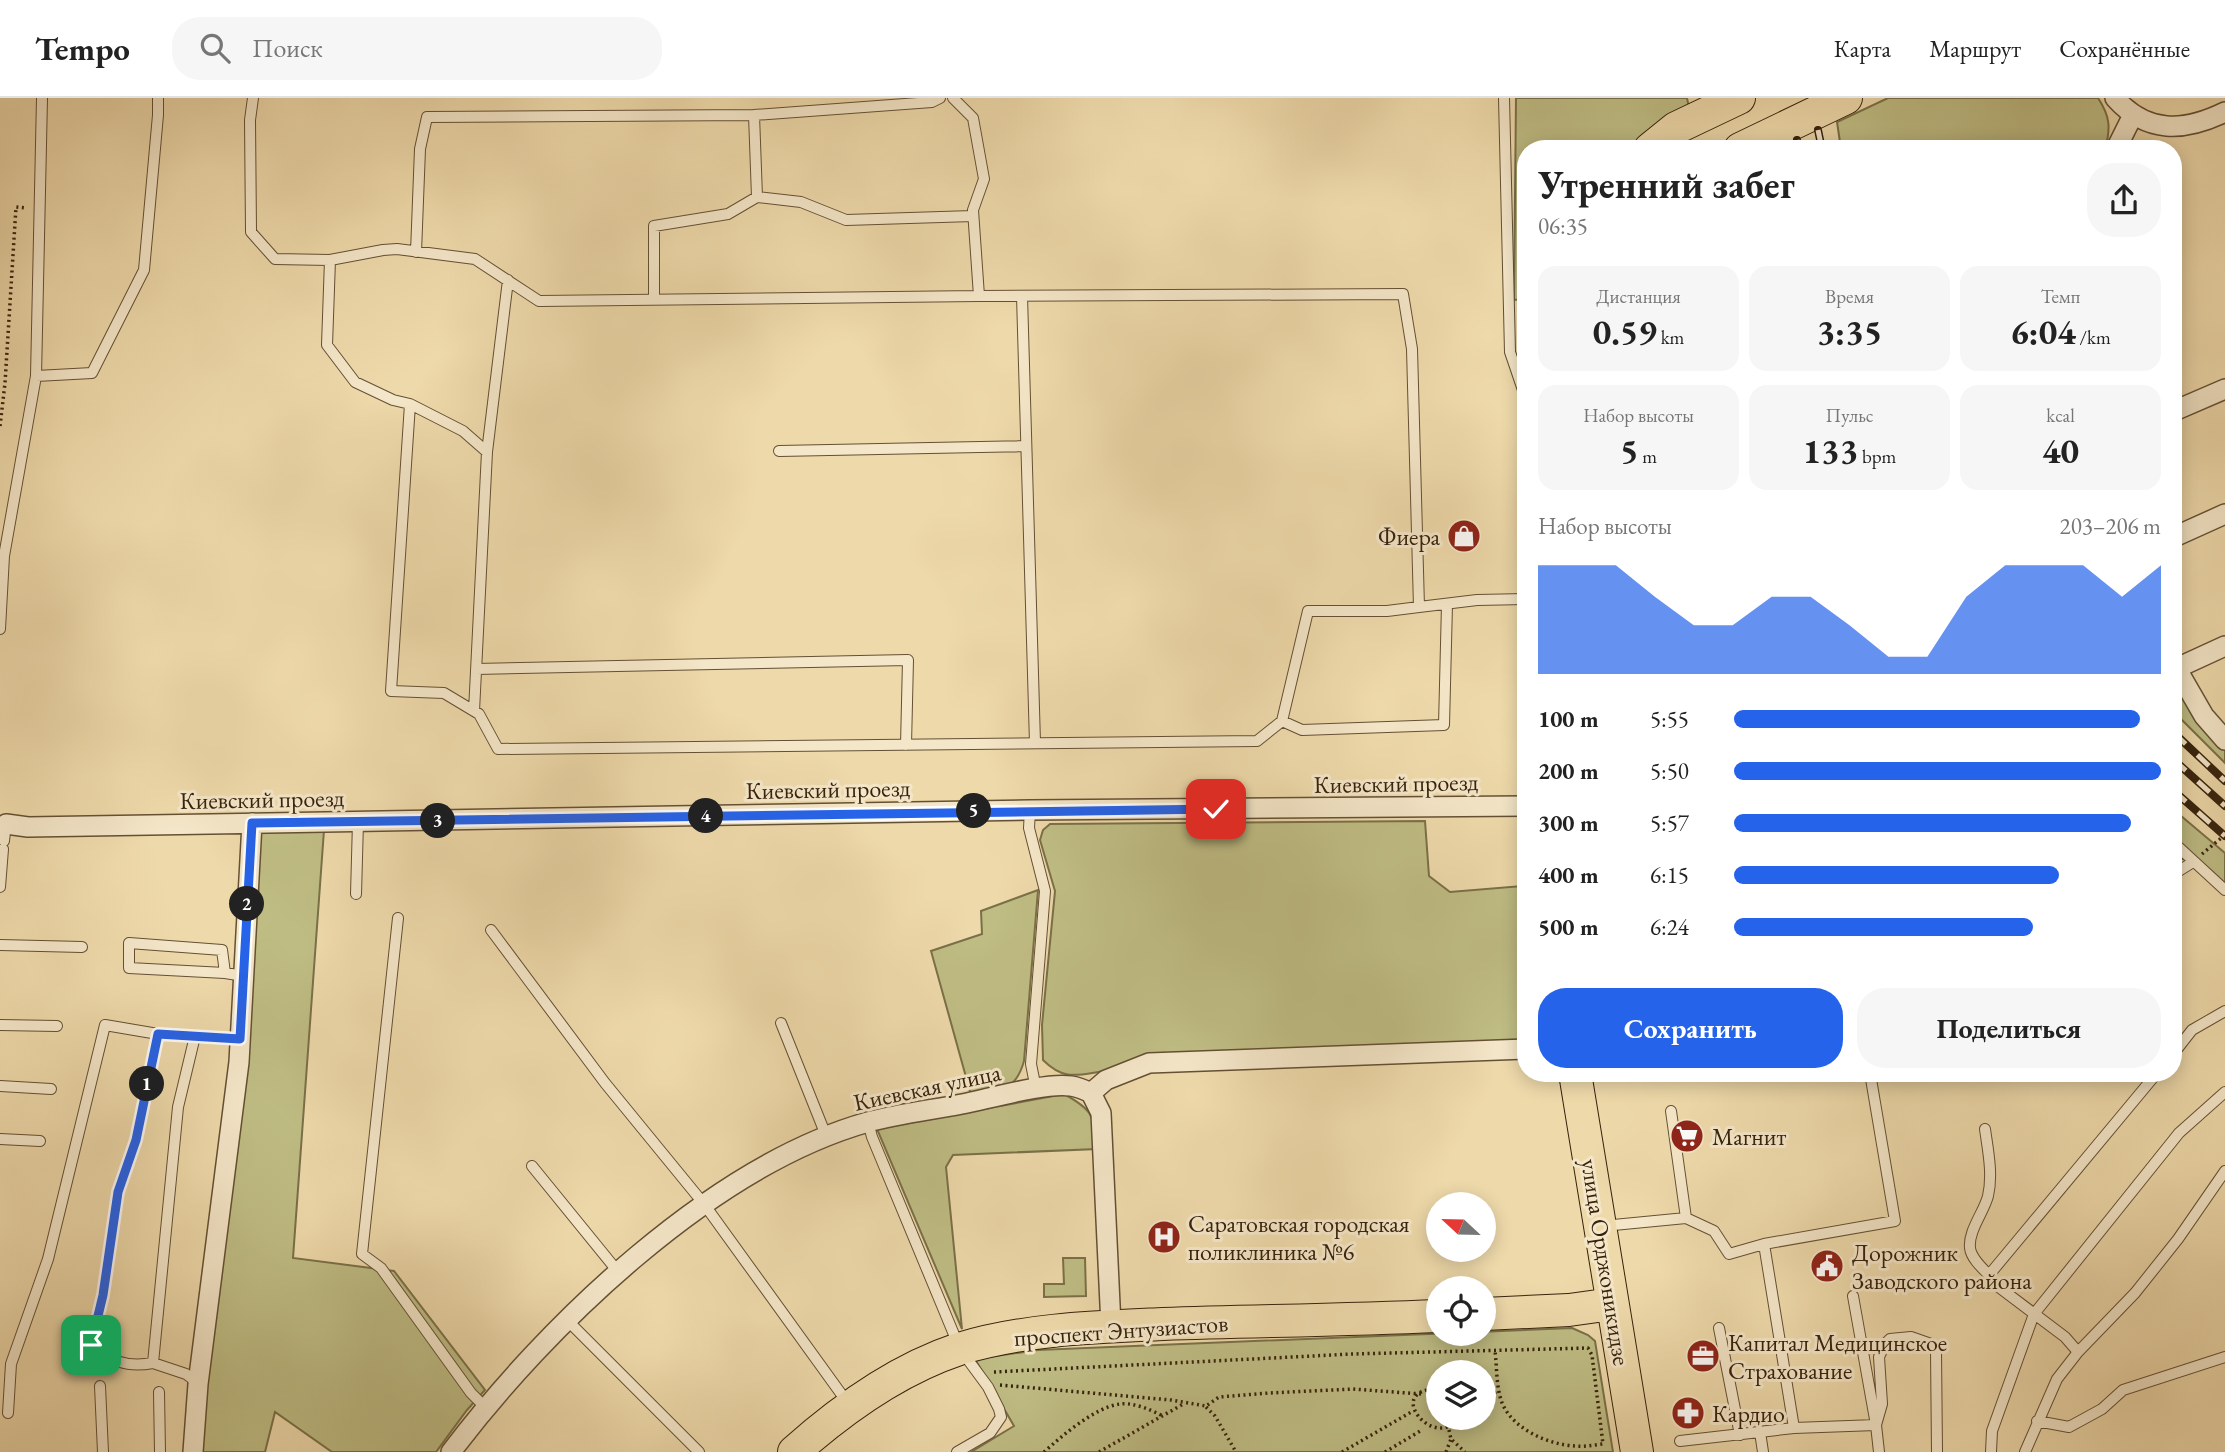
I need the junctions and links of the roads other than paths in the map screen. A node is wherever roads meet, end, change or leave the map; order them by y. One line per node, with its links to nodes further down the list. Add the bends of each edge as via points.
1 (42, 98): 25 (lane)
2 (158, 98): 25 (lane, via 144,270 92,373)
3 (253, 98): 19 (lane, via 251,232 275,259)
4 (940, 98): 11 (lane)
5 (953, 98): 17 (lane, via 973,118 984,179)
6 (1504, 98): 24 (lane, via 1510,352)
7 (1739, 98): 13 (main road, via 1676,128)
8 (1846, 98): 14 (main road)
9 (2115, 98): 12 (street)
10 (2225, 112): 12 (street, via 2173,128)
11 (754, 115): 16 (lane); 18 (lane, via 427,117 420,149)
12 (2133, 115): 15 (street)
13 (1661, 140)
14 (1759, 140)
15 (2120, 140)
16 (757, 197): 17 (lane, via 801,202 846,220); 23 (lane, via 728,214 654,226)
17 (973, 216): 21 (lane)
18 (416, 252): 19 (lane, via 383,250); 20 (lane, via 475,259)
19 (330, 260): 27 (lane, via 327,345 355,382 393,401)
20 (508, 280): 23 (lane, via 539,301); 31 (lane)
21 (979, 296): 22 (lane); 23 (lane)
22 (1022, 296): 29 (lane); 36 (lane, via 1404,294 1412,349)
23 (654, 300)
24 (1517, 373)
25 (36, 376): 37 (lane, via 4,556)
26 (2225, 388): 28 (street)
27 (410, 404): 31 (lane, via 463,431); 42 (lane, via 391,691 444,693)
28 (2182, 407)
29 (1026, 446): 30 (lane); 45 (lane)
30 (779, 451)
31 (487, 452): 40 (lane)
32 (2225, 514): 33 (street)
33 (2182, 533)
34 (1517, 599): 35 (lane)
35 (1447, 604): 36 (lane); 43 (lane, via 1444,725 1302,730)
36 (1419, 607): 43 (lane, via 1308,611)
37 (0, 629)
38 (2225, 646): 39 (street)
39 (2182, 663)
40 (476, 669): 42 (lane); 46 (lane, via 908,660)
41 (2182, 681): 44 (street, via 2204,716)
42 (474, 711): 46 (lane, via 498,749)
43 (1282, 721): 45 (lane, via 1257,741)
44 (2222, 732)
45 (1035, 743): 46 (lane)
46 (906, 745)
47 (1517, 806): 48 (street, Киевский проезд)
48 (1030, 810): 49 (street, Киевский проезд); 76 (lane, via 1029,828 1045,891 1031,1064)
49 (358, 822): 50 (street, Киевский проезд); 57 (lane)
50 (252, 823): 51 (street, Киевский проезд, via 28,827); 62 (street)
51 (3, 833): 55 (lane)
52 (2182, 851): 53 (lane)
53 (2193, 862): 54 (lane); 56 (lane)
54 (2182, 869)
55 (0, 887)
56 (2225, 890)
57 (356, 894)
58 (398, 918): 110 (lane, via 362,1254 381,1268)
59 (491, 930): 88 (lane, via 605,1083)
60 (0, 946): 61 (lane)
61 (82, 947)
62 (234, 975): 62 (lane, via 129,968 129,943 222,950); 69 (street)
63 (2225, 1011): 70 (lane, via 2192,1030)
64 (781, 1023): 83 (lane)
65 (0, 1025): 66 (lane)
66 (57, 1026)
67 (158, 1034): 68 (lane); 105 (lane, via 136,1140 118,1192 91,1345 115,1362); 111 (lane, via 105,1025 48,1259 11,1364)
68 (195, 1036): 69 (lane); 105 (lane, via 178,1107)
69 (240, 1039): 106 (street)
70 (2182, 1043)
71 (1517, 1049): 79 (street, via 1149,1063 1106,1080)
72 (1577, 1082): 90 (main road, улица Орджоникидзе)
73 (1872, 1082): 91 (lane, via 1895,1221)
74 (2150, 1082): 93 (lane)
75 (0, 1086): 77 (lane)
76 (1036, 1089): 79 (street, Киевская улица, via 1070,1086); 81 (street, Киевская улица)
77 (51, 1090)
78 (2225, 1091): 97 (lane, via 2179,1133)
79 (1091, 1093): 100 (street, via 1101,1113)
80 (1671, 1111): 89 (lane)
81 (868, 1122): 83 (street, Киевская улица); 104 (lane)
82 (1984, 1129): 93 (lane, via 1988,1197 1969,1249)
83 (827, 1138): 88 (street, Киевская улица, via 764,1167)
84 (0, 1139): 85 (lane)
85 (40, 1141)
86 (532, 1166): 92 (lane)
87 (2225, 1171): 102 (lane, via 2178,1239)
88 (704, 1204): 92 (street, Киевская улица); 109 (lane)
89 (1686, 1218): 90 (lane); 91 (lane, via 1714,1231 1729,1254)
90 (1601, 1226): 95 (main road, улица Орджоникидзе)
91 (1764, 1244): 114 (lane)
92 (619, 1273): 99 (street, Киевская улица)
93 (1989, 1275): 97 (lane)
94 (1853, 1296): 113 (lane)
95 (1612, 1304): 96 (main road); 125 (main road, улица Орджоникидзе)
96 (1496, 1313)
97 (2035, 1314): 102 (lane, via 2065,1336); 129 (lane, via 1992,1431)
98 (1426, 1316): 100 (main road, проспект Энтузиастов)
99 (568, 1321): 110 (street, Киевская улица); 122 (lane)
100 (1111, 1326): 104 (main road, проспект Энтузиастов, via 1036,1334)
101 (1719, 1328): 116 (lane)
102 (2078, 1353): 112 (lane, via 2057,1379)
103 (2225, 1357): 112 (lane, via 2123,1390 2102,1409 2069,1427)
104 (969, 1361): 109 (main road, проспект Энтузиастов, via 933,1359); 124 (lane, via 988,1387 1000,1417 990,1433)
105 (153, 1363): 106 (lane, via 186,1374)
106 (198, 1384): 120 (street)
107 (100, 1386): 118 (lane)
108 (159, 1392): 119 (lane)
109 (849, 1406): 123 (main road, проспект Энтузиастов)
110 (485, 1407): 121 (street, Киевская улица)
111 (8, 1413)
112 (2037, 1421): 130 (lane)
113 (1876, 1425): 114 (lane); 127 (lane); 128 (lane, via 1882,1404 1879,1357 1885,1344 1891,1339 1923,1340 1936,1351)
114 (1794, 1428): 115 (lane)
115 (1760, 1432): 116 (lane); 126 (lane)
116 (1740, 1435): 117 (lane)
117 (1680, 1441)
118 (103, 1452)
119 (160, 1452)
120 (193, 1452)
121 (451, 1452)
122 (699, 1452)
123 (794, 1452)
124 (957, 1452)
125 (1636, 1452)
126 (1763, 1452)
127 (1878, 1452)
128 (1937, 1452)
129 (1991, 1452)
130 (2025, 1452)

